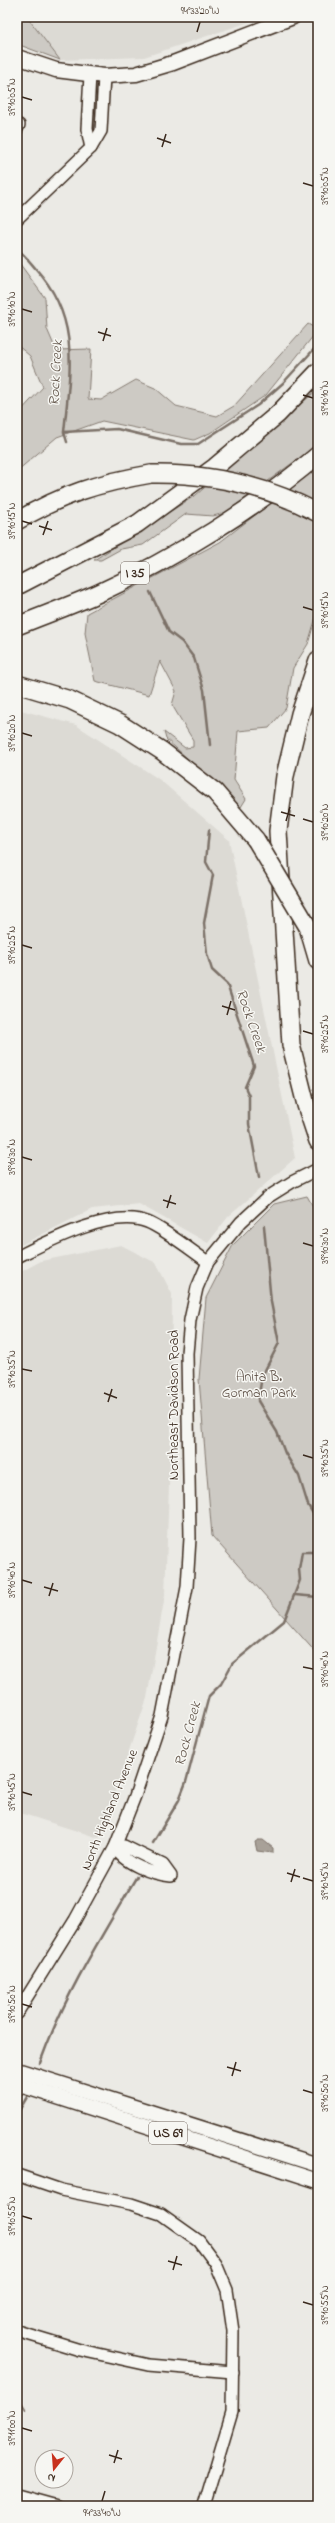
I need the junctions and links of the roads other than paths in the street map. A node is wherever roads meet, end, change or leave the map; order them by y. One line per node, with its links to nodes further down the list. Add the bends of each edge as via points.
1 (293, 17): 4 (main road, via 173,63 136,74)
2 (17, 57): 3 (main road, via 56,70)
3 (90, 74): 4 (main road); 5 (street, via 87,130)
4 (104, 76): 5 (street, via 101,131)
5 (91, 148): 6 (street)
6 (17, 219)
7 (318, 372): 11 (highway, via 272,419 215,467 137,524)
8 (318, 455): 12 (highway, I 35, via 192,543 100,592)
9 (318, 513): 10 (highway, bridge, via 275,493 241,482 195,475 151,474 114,480 76,491)
10 (17, 521)
11 (17, 586)
12 (17, 626)
13 (318, 660): 16 (highway, via 300,714 285,776 278,830 291,1045)
14 (17, 684): 15 (highway, bridge, via 70,700 120,724 162,751 215,792 256,840 308,927)
15 (318, 962)
16 (318, 1141)
17 (318, 1169): 19 (street, Northeast Davidson Road, via 268,1197 241,1222)
18 (17, 1257): 19 (street, via 61,1235 121,1217 147,1222)
19 (208, 1262): 20 (street, Northeast Davidson Road, via 190,1320 187,1353 190,1538)
20 (181, 1624): 21 (street, North Highland Avenue, via 162,1716 115,1847 75,1920)
21 (17, 2013)
22 (17, 2070): 24 (main road, US 69)
23 (17, 2084): 26 (main road, US 69)
24 (318, 2165)
25 (17, 2175): 28 (street, via 61,2190 146,2208 187,2231 207,2250 222,2274 230,2301)
26 (318, 2181)
27 (17, 2331): 28 (street, via 126,2361)
28 (233, 2372): 31 (street, via 230,2424)
29 (17, 2495): 30 (street)
30 (57, 2506)
31 (204, 2506)

